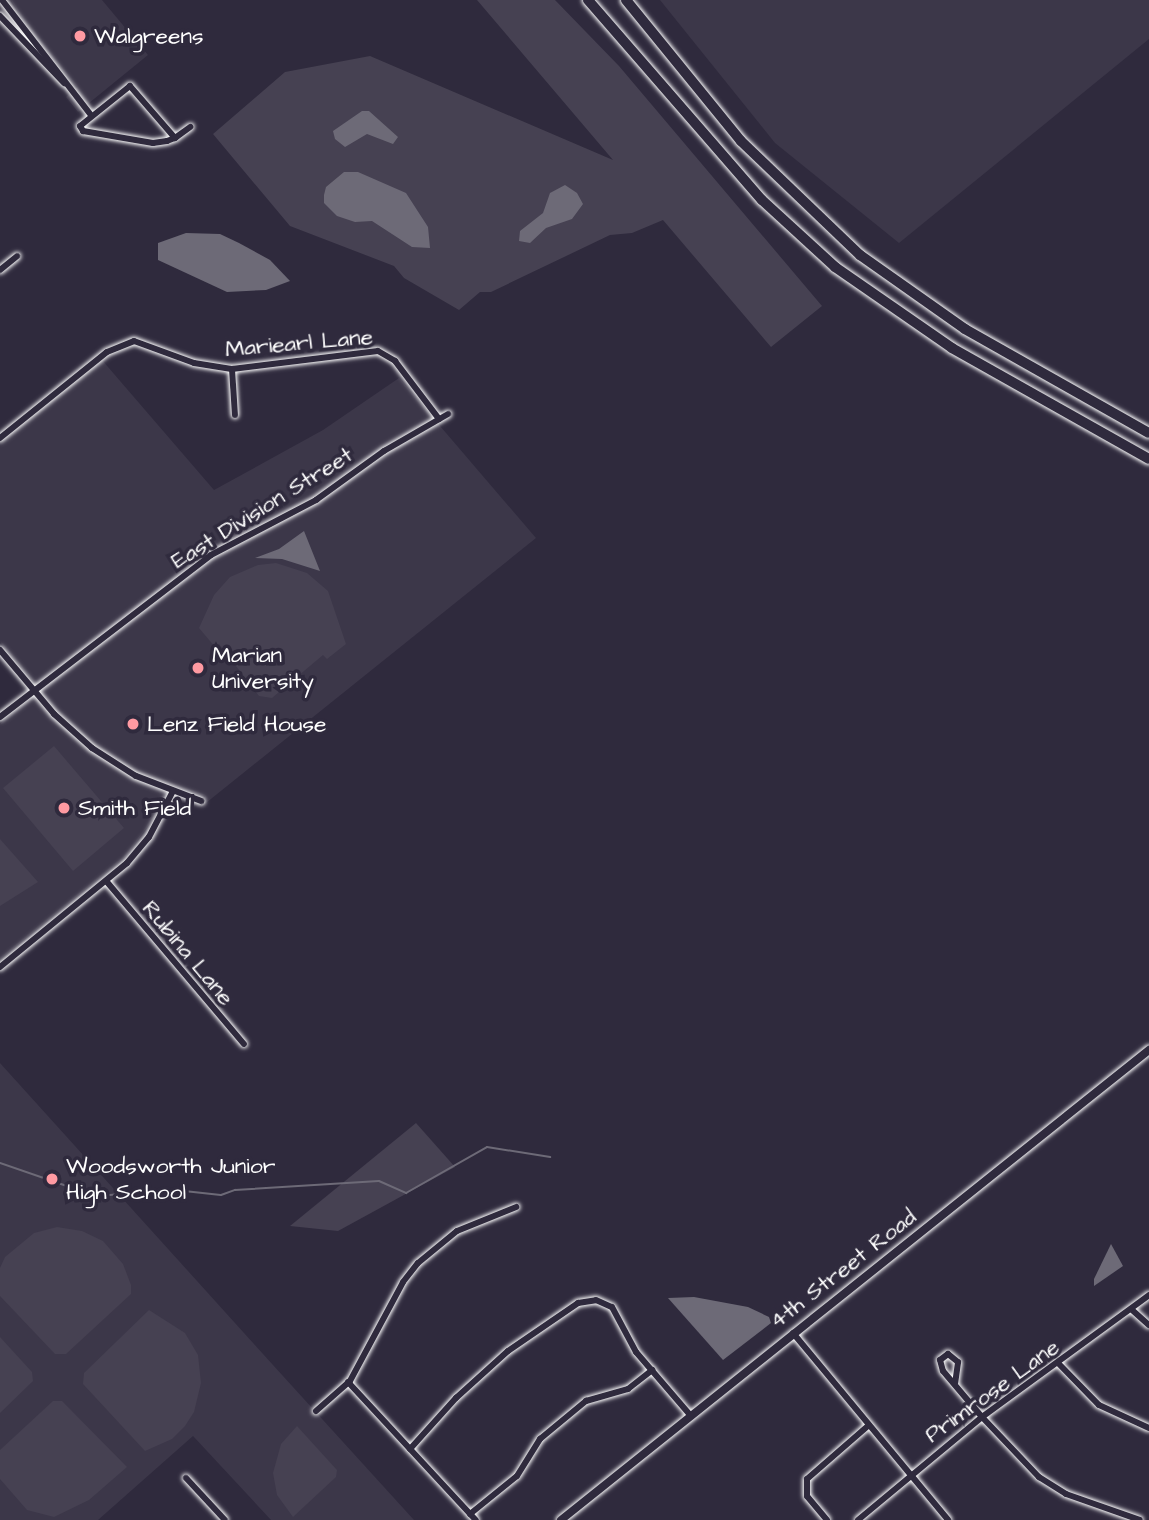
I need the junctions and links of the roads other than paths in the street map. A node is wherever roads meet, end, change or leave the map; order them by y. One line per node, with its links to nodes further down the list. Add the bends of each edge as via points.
1 (2, 0): 5 (street)
2 (587, 0): 17 (highway, via 715,150 835,267 908,320)
3 (629, 5): 15 (highway, via 741,141 860,255 929,306)
4 (0, 16): 5 (street)
5 (66, 84): 6 (street)
6 (90, 114): 8 (street, via 80,126 83,131 153,143); 8 (street, via 130,86)
7 (190, 127): 8 (street)
8 (175, 138)
9 (17, 256): 10 (street)
10 (0, 270)
11 (232, 369): 13 (street); 14 (street, Mariearl Lane, via 378,351 395,361); 16 (street, Mariearl Lane, via 194,363 145,343 127,341)
12 (448, 414): 14 (street, East Division Street)
13 (235, 415)
14 (439, 419): 19 (street, East Division Street, via 384,450 316,500 211,555)
15 (1149, 433)
16 (0, 438)
17 (1149, 459)
18 (0, 650): 19 (street)
19 (33, 690): 20 (street, East Division Street); 21 (street, via 92,748 136,776)
20 (0, 717)
21 (173, 791): 22 (street); 23 (street, via 149,837)
22 (201, 801)
23 (107, 882): 24 (street); 25 (street, Rubina Lane)
24 (0, 967)
25 (244, 1044)
26 (1149, 1050): 31 (street, 4th Street Road)
27 (516, 1207): 34 (street, via 457,1231 418,1263 402,1282)
28 (1149, 1295): 29 (street, Primrose Lane)
29 (1131, 1309): 30 (street); 32 (street, Primrose Lane)
30 (1149, 1325)
31 (793, 1333): 37 (street, 4th Street Road); 39 (street)
32 (1059, 1364): 38 (street, Primrose Lane); 40 (street, via 1099,1405)
33 (652, 1370): 37 (street); 41 (street, via 612,1307 603,1301 578,1303 492,1363); 44 (street, via 628,1389 586,1401 540,1439 517,1476)
34 (348, 1382): 36 (street); 41 (street)
35 (955, 1384): 38 (street)
36 (316, 1411)
37 (691, 1416): 47 (street, 4th Street Road)
38 (982, 1417): 42 (street, Primrose Lane); 51 (street, via 1049,1486)
39 (868, 1426): 42 (street); 48 (street, via 807,1479 807,1496)
40 (1149, 1428)
41 (410, 1449): 44 (street)
42 (909, 1476): 49 (street, Primrose Lane); 50 (street)
43 (186, 1478): 45 (street)
44 (470, 1514): 46 (street)
45 (225, 1520)
46 (476, 1520)
47 (561, 1520)
48 (827, 1520)
49 (858, 1520)
50 (948, 1520)
51 (1140, 1520)

